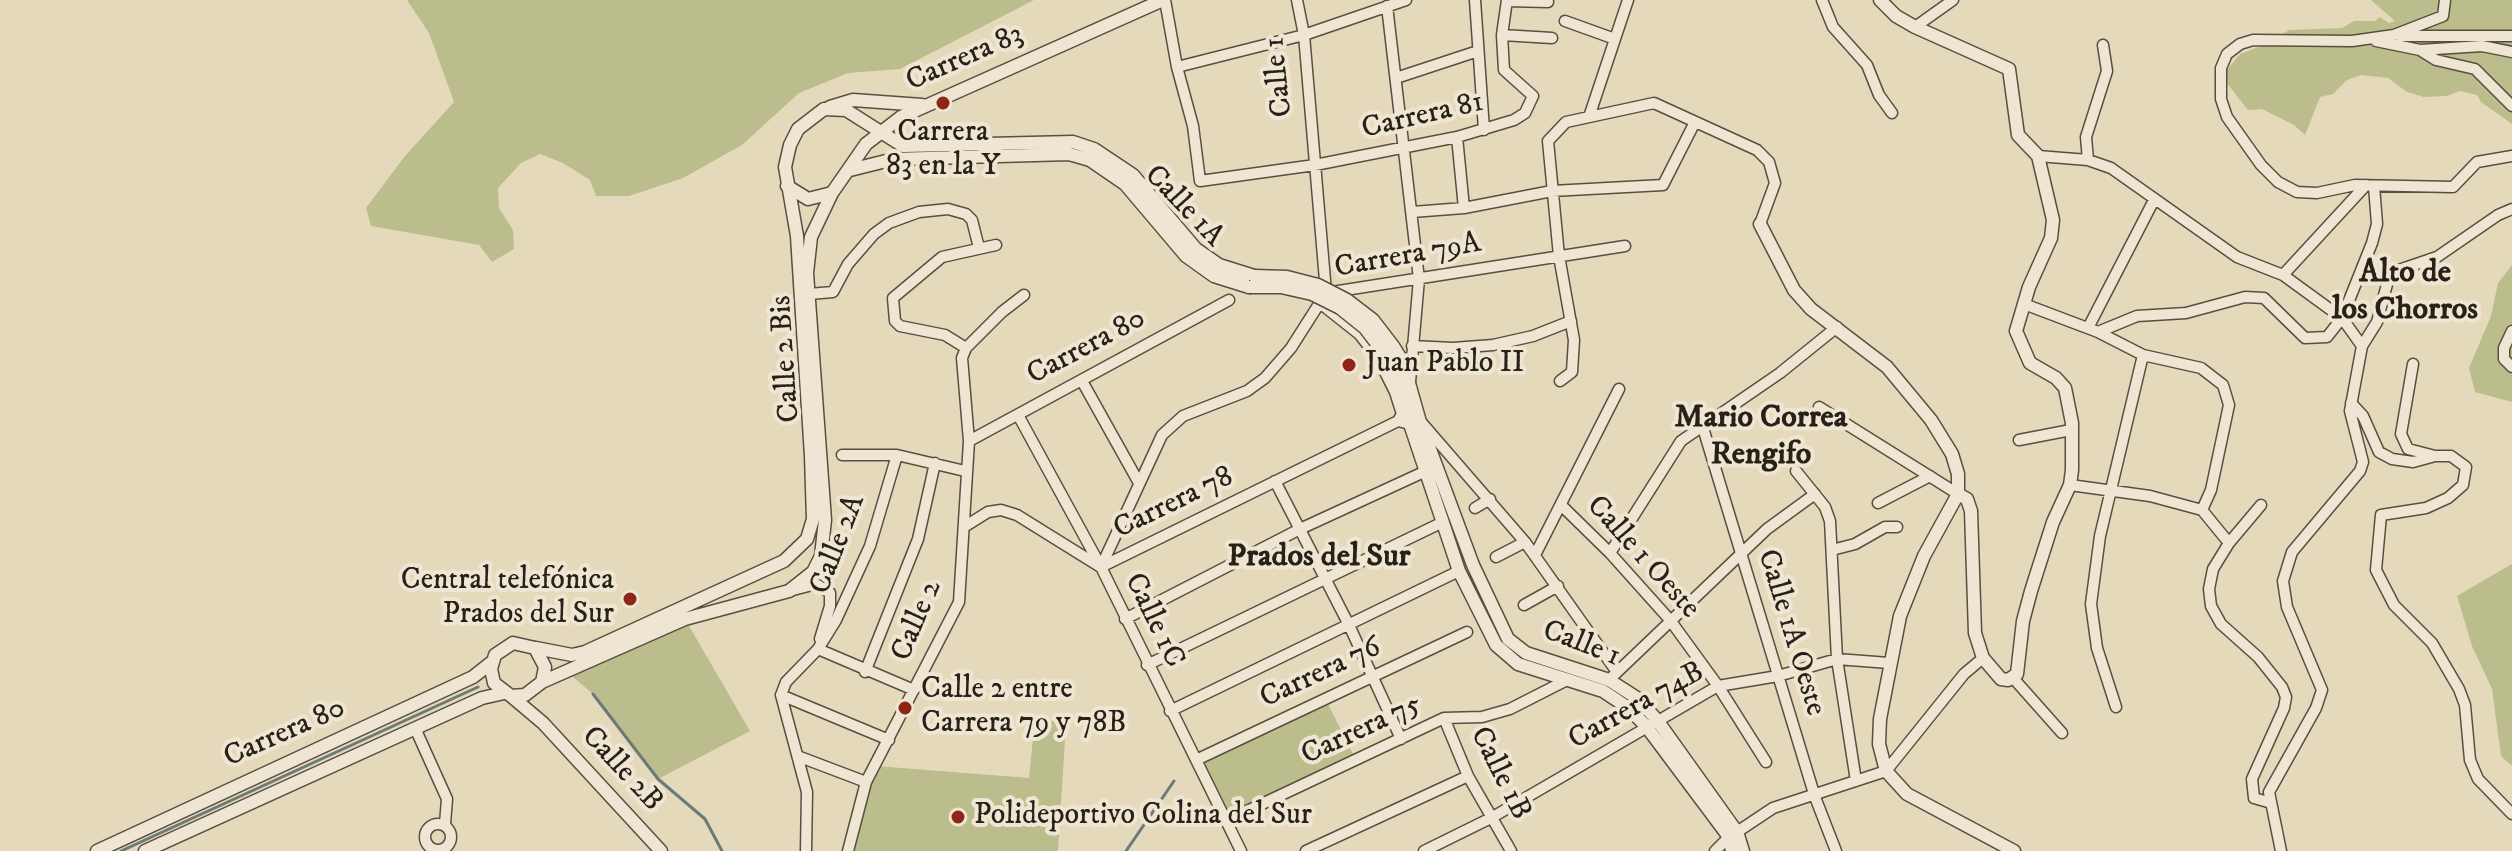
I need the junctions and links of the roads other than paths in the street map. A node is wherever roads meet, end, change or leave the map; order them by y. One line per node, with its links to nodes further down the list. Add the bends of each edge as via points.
1 (1164, 0): 26 (street, Calle 1A); 28 (street, Carrera 83)
2 (1297, 0): 15 (street, Calle 1)
3 (1406, 0): 12 (street)
4 (1475, 0): 24 (street)
5 (1507, 0): 11 (street); 16 (street, Carrera 81)
6 (1628, 0): 20 (street)
7 (1822, 0): 31 (street, via 1833,27 1867,65)
8 (1880, 0): 14 (street)
9 (1953, 0): 14 (street)
10 (2445, 0): 17 (street, via 2443,16)
11 (1548, 2)
12 (1387, 6): 15 (street); 27 (street, Calle 1)
13 (1565, 21): 20 (street)
14 (1915, 27): 38 (street, via 2009,69 2018,135)
15 (1304, 35): 26 (street); 41 (street, Calle 1)
16 (1502, 35): 19 (street); 34 (street, Carrera 81, via 1504,70 1531,90 1533,101 1514,120)
17 (2394, 35): 18 (street); 21 (street)
18 (2512, 36)
19 (1552, 38)
20 (1615, 39): 32 (street)
21 (2370, 39): 23 (street); 44 (street, via 2253,40 2227,54 2219,83 2235,131 2278,182 2297,192 2317,193)
22 (2103, 45): 40 (street, via 2107,71 2086,137)
23 (2420, 50): 25 (street, via 2482,46); 29 (street, via 2436,60 2475,69)
24 (1478, 51): 27 (street); 34 (street)
25 (2512, 52)
26 (1177, 67): 43 (street, Calle 1A, via 1193,126)
27 (1396, 78): 37 (street, Calle 1)
28 (922, 105): 30 (street, via 853,100); 35 (street, Carrera 83)
29 (2512, 106)
30 (824, 109): 35 (street, Calle 1A, via 846,110); 45 (street, Calle 2 Bis, via 798,129 790,145)
31 (1892, 113)
32 (1590, 114): 33 (street, via 1654,103); 46 (street, via 1566,122 1548,141)
33 (1695, 122): 46 (street, via 1663,185); 52 (street, via 1757,150 1769,162 1775,183)
34 (1484, 130): 36 (street, Carrera 81)
35 (880, 133): 42 (street, Calle 2 Bis); 59 (street, Calle 1A, via 912,147 1073,142 1094,149 1133,175 1196,249)
36 (1457, 137): 37 (street, Carrera 81); 49 (street)
37 (1401, 147): 41 (street, Carrera 81); 51 (street, Calle 1)
38 (2038, 156): 40 (street); 64 (street, via 2053,220)
39 (2512, 156): 44 (street, via 2477,162 2453,187)
40 (2088, 160): 48 (street, via 2111,168)
41 (1315, 165): 43 (street, Carrera 81); 62 (street, Calle 1)
42 (850, 170): 47 (street, Calle 2 Bis); 59 (street, Calle 1A, via 903,158 1069,154 1090,160 1125,184 1186,256 1214,276)
43 (1200, 181)
44 (2370, 185): 57 (street); 65 (street, via 2377,224)
45 (787, 186): 47 (street, via 808,199); 109 (street, Calle 2 Bis, via 797,236)
46 (1552, 191): 49 (street); 56 (street)
47 (832, 193): 60 (street, Calle 2 Bis, via 811,237)
48 (2154, 200): 57 (street, via 2237,257); 68 (street)
49 (1464, 208): 51 (street)
50 (2512, 209): 71 (street, via 2437,257 2390,273 2377,322)
51 (1412, 212): 58 (street, Calle 1)
52 (1760, 224): 67 (street, via 1794,290)
53 (996, 245): 55 (street)
54 (1625, 246): 56 (street, Carrera 79A)
55 (979, 248): 60 (street, via 966,214 948,209 919,212 874,234 833,292); 72 (street, via 942,257 897,293 892,305 900,326 945,335)
56 (1559, 256): 58 (street, Carrera 79A); 66 (street)
57 (2283, 275): 65 (street)
58 (1419, 279): 62 (street, Carrera 79A); 70 (street, Calle 1)
59 (1252, 281): 73 (street, Calle 1A, bridge, via 1287,277 1328,290 1373,320)
60 (809, 294): 126 (street, Calle 2 Bis, via 825,540 813,572)
61 (1024, 295): 72 (street)
62 (1322, 298): 84 (street, Calle 1, via 1378,358); 99 (street, Carrera 79A, via 1265,378 1247,391 1183,416 1162,435)
63 (1229, 300): 77 (street, Carrera 80)
64 (2024, 304): 68 (street); 86 (street, via 2016,331 2020,346 2030,363 2065,388)
65 (2342, 318): 68 (street, via 2327,337 2305,338 2264,298 2245,297 2186,313 2137,316); 71 (street)
66 (1571, 321): 70 (street, via 1493,345); 78 (street, via 1572,372)
67 (1837, 327): 85 (street); 103 (street, via 1887,367 1931,420 1952,454)
68 (2093, 330): 74 (street)
69 (2512, 331): 76 (street, via 2504,348 2504,359)
70 (1412, 346): 79 (street, Calle 1)
71 (2362, 346): 81 (street)
72 (966, 348): 88 (street, Calle 2, via 962,358)
73 (1389, 349): 79 (street, Calle 1A); 84 (street, Calle 1A)
74 (2143, 355): 101 (street); 110 (street, via 2201,368 2227,394 2211,490)
75 (2413, 364): 91 (street, via 2401,434 2408,449)
76 (2512, 367)
77 (1082, 381): 83 (street, Carrera 80); 99 (street)
78 (1560, 381)
79 (1410, 382): 84 (street, Calle 1)
80 (1619, 389): 107 (street)
81 (2351, 403): 91 (street, via 2379,452 2413,462); 167 (street, via 2351,424 2363,462 2360,471 2292,552 2283,581 2287,607 2322,690 2275,776)
82 (1819, 407): 97 (street)
83 (1018, 415): 88 (street, Carrera 80); 122 (street, Calle 1C)
84 (1410, 422): 93 (street, Calle 1); 94 (street, Calle 1); 98 (street, Carrera 78)
85 (1703, 428): 118 (street, via 1681,441); 120 (street, Calle 1A Oeste)
86 (2071, 430): 87 (street); 100 (street)
87 (2019, 440)
88 (969, 441): 95 (street, Calle 2)
89 (842, 455): 90 (street)
90 (897, 455): 92 (street); 133 (street, Calle 2A, via 870,546)
91 (2435, 456): 168 (street, via 2461,461 2467,473 2463,485 2426,508 2381,515 2376,570 2386,594 2432,643 2459,689 2478,779)
92 (935, 463): 95 (street); 139 (street, Calle 2, via 918,539)
93 (1460, 464): 94 (street); 104 (street, Calle 1)
94 (1431, 469): 111 (street, Calle 1); 114 (street); 141 (street, Calle 1, via 1508,639 1526,653)
95 (965, 471): 112 (street, Calle 2)
96 (1796, 471): 102 (street)
97 (1930, 476): 103 (street); 105 (street)
98 (1275, 481): 114 (street); 122 (street, Carrera 78)
99 (1139, 483): 122 (street, Carrera 79A)
100 (2070, 485): 101 (street); 143 (street, via 2031,591)
101 (2111, 489): 110 (street); 150 (street, via 2091,604 2097,648)
102 (1815, 494): 117 (street, via 1830,521); 120 (street)
103 (1958, 494): 134 (street, via 1970,504 1975,633); 137 (street, via 1912,583)
104 (1490, 499): 108 (street); 115 (street, Calle 1)
105 (1878, 503)
106 (2261, 505): 116 (street)
107 (1562, 506): 118 (street, Calle 1 Oeste); 119 (street)
108 (1475, 508)
109 (814, 509): 132 (street, Carrera 80, via 807,539 784,561 585,652 572,655)
110 (2202, 510): 116 (street)
111 (1443, 522): 123 (street, Calle 1); 124 (street)
112 (964, 527): 122 (street, Carrera 78, via 1001,510); 147 (street, Calle 2, via 959,602)
113 (1897, 527): 117 (street, via 1885,527)
114 (1300, 529): 124 (street); 128 (street)
115 (1525, 542): 119 (street, Calle 1); 121 (street)
116 (2229, 543): 167 (street, via 2213,569 2211,606 2286,697 2252,779 2254,798)
117 (1832, 550): 135 (street)
118 (1610, 553): 129 (street, Calle 1 Oeste)
119 (1535, 555): 125 (street, Calle 1)
120 (1742, 555): 129 (street); 142 (street, Calle 1A Oeste)
121 (1496, 557)
122 (1101, 567): 128 (street, Calle 1C)
123 (1459, 571): 130 (street); 144 (street, Calle 1, via 1490,635 1508,658)
124 (1325, 579): 130 (street); 138 (street)
125 (1558, 586): 127 (street); 141 (street, Calle 1)
126 (789, 591): 133 (street, Calle 2A, via 816,584 830,593); 145 (street, Carrera 80, via 685,619)
127 (1524, 605)
128 (1125, 619): 138 (street, Calle 1C)
129 (1670, 620): 141 (street); 146 (street, Calle 1 Oeste)
130 (1349, 625): 140 (street); 151 (street)
131 (1467, 632): 140 (street, Carrera 76)
132 (535, 648): 136 (street, Carrera 80, via 521,642 506,645); 145 (street, via 545,667)
133 (818, 649): 139 (street); 149 (street, Calle 2A, via 786,682)
134 (1983, 658): 143 (street, via 2001,679); 162 (street)
135 (1837, 659): 137 (street, Carrera 74B); 142 (street, Carrera 74B); 164 (street)
136 (492, 662): 148 (street, via 492,676); 174 (street, Carrera 80, via 473,677)
137 (1889, 663): 162 (street, via 1879,744)
138 (1147, 665): 151 (street, Calle 1C)
139 (865, 672): 147 (street)
140 (1372, 675): 157 (street); 160 (street, Carrera 76)
141 (1613, 676): 154 (street, Calle 1, via 1637,698)
142 (1778, 676): 146 (street, Carrera 74B); 166 (street, Calle 1A Oeste)
143 (2014, 679): 156 (street)
144 (1565, 681): 152 (street, Carrera 75, via 1510,709 1482,717); 154 (street, Calle 1, via 1603,691)
145 (540, 685): 148 (street, Carrera 80, via 525,695); 153 (street, Calle 2B, via 534,704)
146 (1718, 686): 154 (street, Carrera 74B); 161 (street, Calle 1 Oeste)
147 (914, 690): 158 (street, Calle 2)
148 (508, 694): 153 (street, Calle 2B); 155 (street, Carrera 80, via 482,698)
149 (781, 695): 158 (street); 159 (street)
150 (2116, 707)
151 (1170, 711): 160 (street, Calle 1C)
152 (1444, 718): 157 (street, Carrera 75); 163 (street, Calle 1B)
153 (543, 723): 176 (street, Calle 2B)
154 (1652, 723): 169 (street, Carrera 74B); 172 (street, Calle 1)
155 (415, 728): 171 (street, via 447,799); 175 (street, Carrera 80)
156 (2062, 733)
157 (1401, 739): 170 (street, Carrera 75)
158 (889, 740): 165 (street, Calle 2)
159 (800, 757): 165 (street); 177 (street, via 807,792)
160 (1196, 760): 170 (street, Calle 1C)
161 (1766, 762)
162 (1886, 771): 164 (street); 187 (street, via 1917,800)
163 (1468, 776): 169 (street, Calle 1B); 180 (street)
164 (1856, 781): 166 (street)
165 (866, 782): 178 (street, Calle 2)
166 (1815, 797): 172 (street, via 1773,808); 186 (street, Calle 1A Oeste)
167 (2268, 802): 188 (street)
168 (2512, 814)
169 (1491, 818): 181 (street, Carrera 74B); 182 (street, Calle 1B)
170 (1226, 821): 179 (street, Calle 1C)
171 (445, 824): 173 (street, via 452,840); 173 (street, via 424,834)
172 (1733, 835): 183 (street); 184 (street, Calle 1); 185 (street, Calle 1)
173 (431, 850)
174 (97, 851)
175 (145, 851)
176 (661, 851)
177 (806, 851)
178 (848, 851)
179 (1241, 851)
180 (1306, 851)
181 (1424, 851)
182 (1511, 851)
183 (1715, 851)
184 (1732, 851)
185 (1743, 851)
186 (1836, 851)
187 (2014, 851)
188 (2281, 851)

